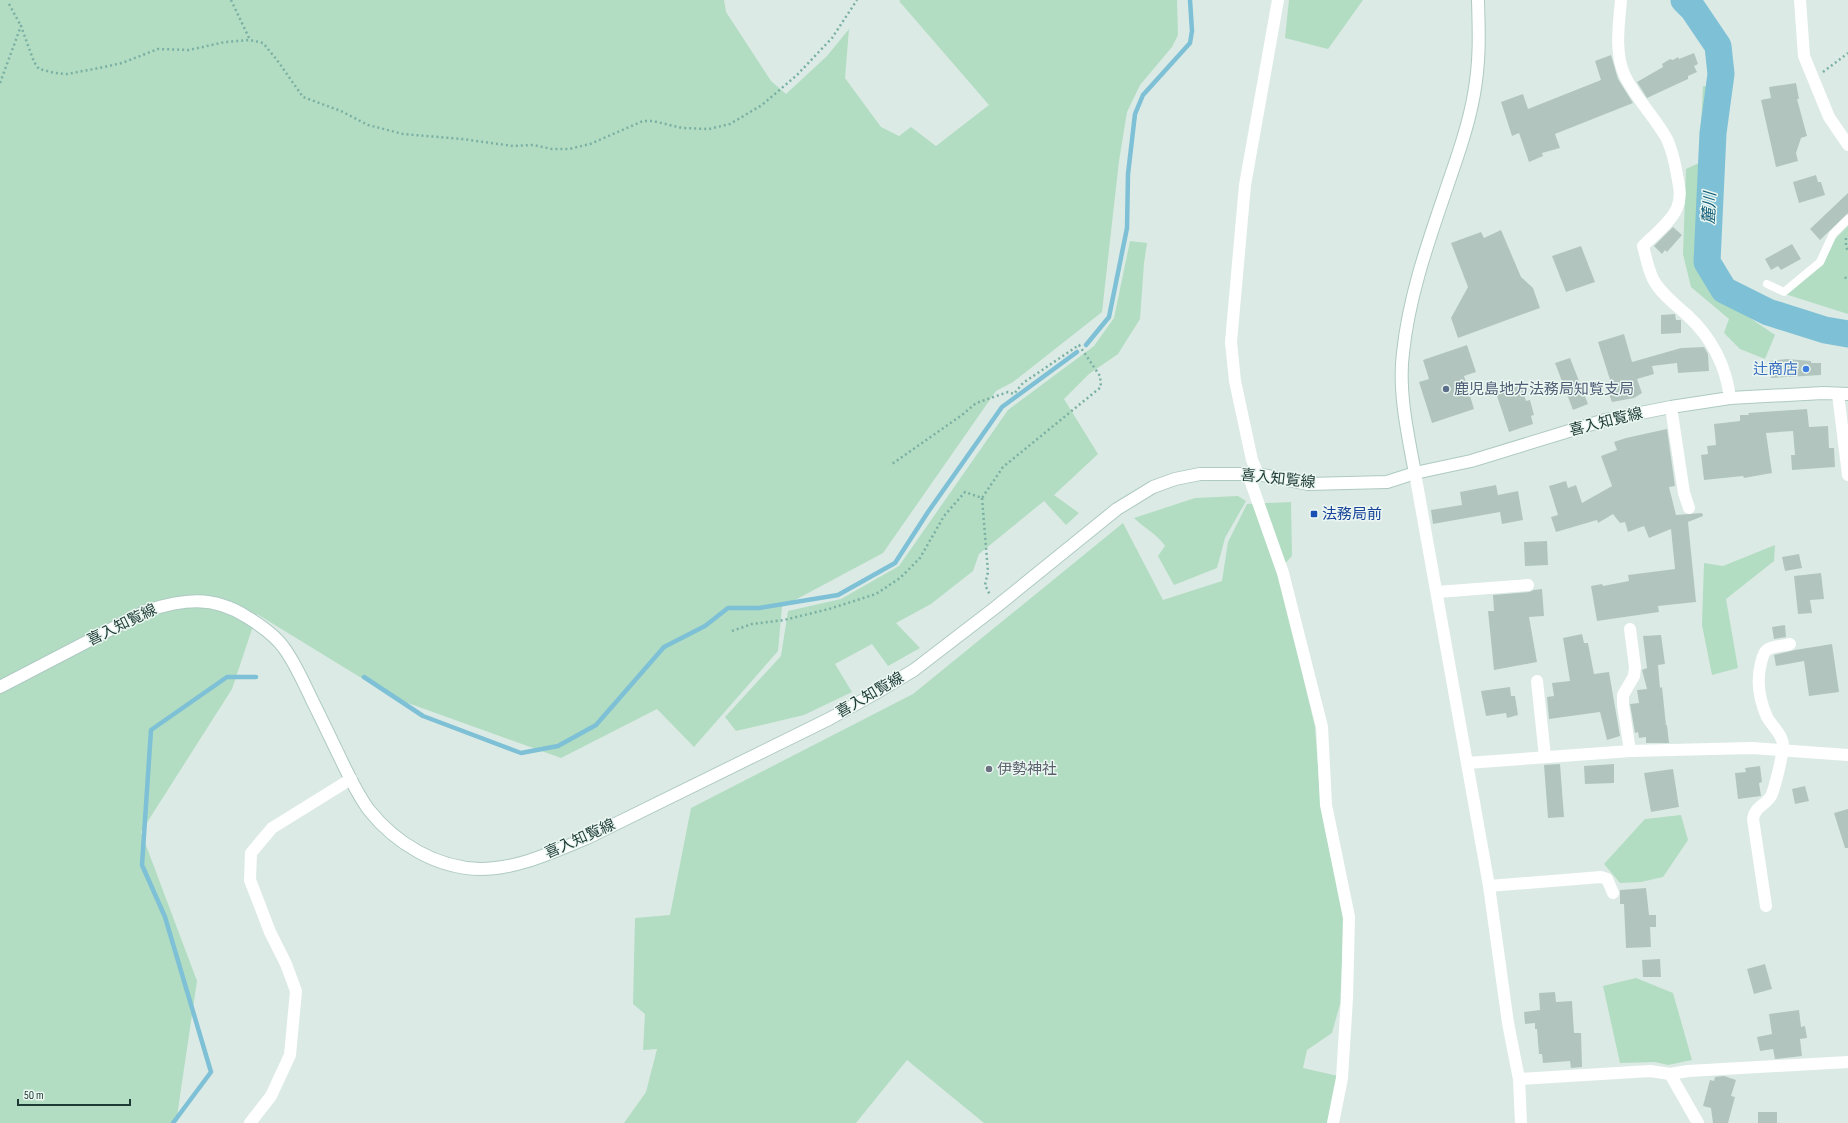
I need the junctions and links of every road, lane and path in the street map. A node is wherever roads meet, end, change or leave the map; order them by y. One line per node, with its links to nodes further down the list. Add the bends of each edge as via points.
1 (231, 0): 9 (path)
2 (857, 0): 9 (path, via 832,38 797,75 762,105 730,124 709,129 682,128 643,121 590,144 569,149 403,134 368,125 342,111 303,97 263,43)
3 (1278, 0): 25 (street, via 1245,185 1231,342 1235,381)
4 (1478, 0): 24 (street, via 1480,45 1474,94 1461,146 1411,302 1402,354 1406,430)
5 (1621, 0): 21 (street, via 1618,49 1624,74 1667,141 1680,191 1677,209 1643,246 1653,280 1704,332 1718,356 1725,372)
6 (1800, 0): 11 (street, via 1804,56)
7 (9, 4): 8 (path)
8 (21, 26): 9 (path, via 39,69 61,74 122,63 158,49 189,50 225,42); 12 (path)
9 (250, 40)
10 (1848, 52): 11 (path)
11 (1813, 80): 13 (street, via 1829,116)
12 (0, 82)
13 (1848, 145)
14 (1848, 219): 19 (lane, via 1833,234 1820,262 1784,292)
15 (1848, 234): 16 (path)
16 (1848, 252)
17 (1845, 277): 18 (path)
18 (1848, 281)
19 (1767, 284)
20 (1843, 394): 21 (street, 喜入知覧線); 26 (street)
21 (1730, 398): 22 (street, 喜入知覧線)
22 (1671, 407): 24 (street, 喜入知覧線, via 1606,420 1472,461); 28 (street, via 1684,493)
23 (892, 464): 27 (path, via 976,403 1008,392 1014,394 1023,383 1079,345 1100,376 1101,387 1003,467)
24 (1416, 473): 25 (street, 喜入知覧線, via 1387,482 1308,484); 30 (street)
25 (1253, 474): 31 (street, 喜入知覧線, via 1200,474 1175,478 1153,487 1117,509); 50 (street, via 1283,573 1322,727 1326,805 1349,917 1342,1078)
26 (1848, 475)
27 (982, 498): 31 (path, via 988,572 984,584); 33 (path, via 965,492 944,516 920,558 900,578 876,594 829,610 752,624)
28 (1689, 508)
29 (1528, 585): 30 (street)
30 (1437, 592): 41 (street)
31 (996, 607): 42 (street, 喜入知覧線, via 914,670 829,719 587,838 523,862 481,869 456,867 415,851 369,810)
32 (1630, 629): 38 (street, via 1635,667 1634,676 1623,695 1622,705)
33 (732, 632)
34 (1790, 644): 37 (street, via 1768,649 1764,653 1758,679 1762,703 1768,718 1783,740)
35 (1537, 681): 40 (street)
36 (0, 687): 42 (street, 喜入知覧線, via 146,611 171,602 193,600 215,603 237,610 253,620 283,646)
37 (1783, 750): 38 (street, via 1752,748); 39 (street); 45 (street, via 1771,795 1756,808 1753,819)
38 (1630, 751): 40 (street)
39 (1848, 755)
40 (1545, 757): 41 (street)
41 (1468, 764): 43 (street)
42 (351, 779): 49 (street, via 272,828 250,853 250,880 296,991 290,1055 271,1096)
43 (1489, 886): 44 (street, via 1601,877 1607,879); 48 (street, via 1508,1023)
44 (1613, 893)
45 (1766, 906)
46 (1848, 1062): 47 (street)
47 (1670, 1074): 48 (street, via 1650,1070); 52 (street)
48 (1519, 1079): 51 (street)
49 (250, 1123)
50 (1333, 1123)
51 (1521, 1123)
52 (1698, 1123)

